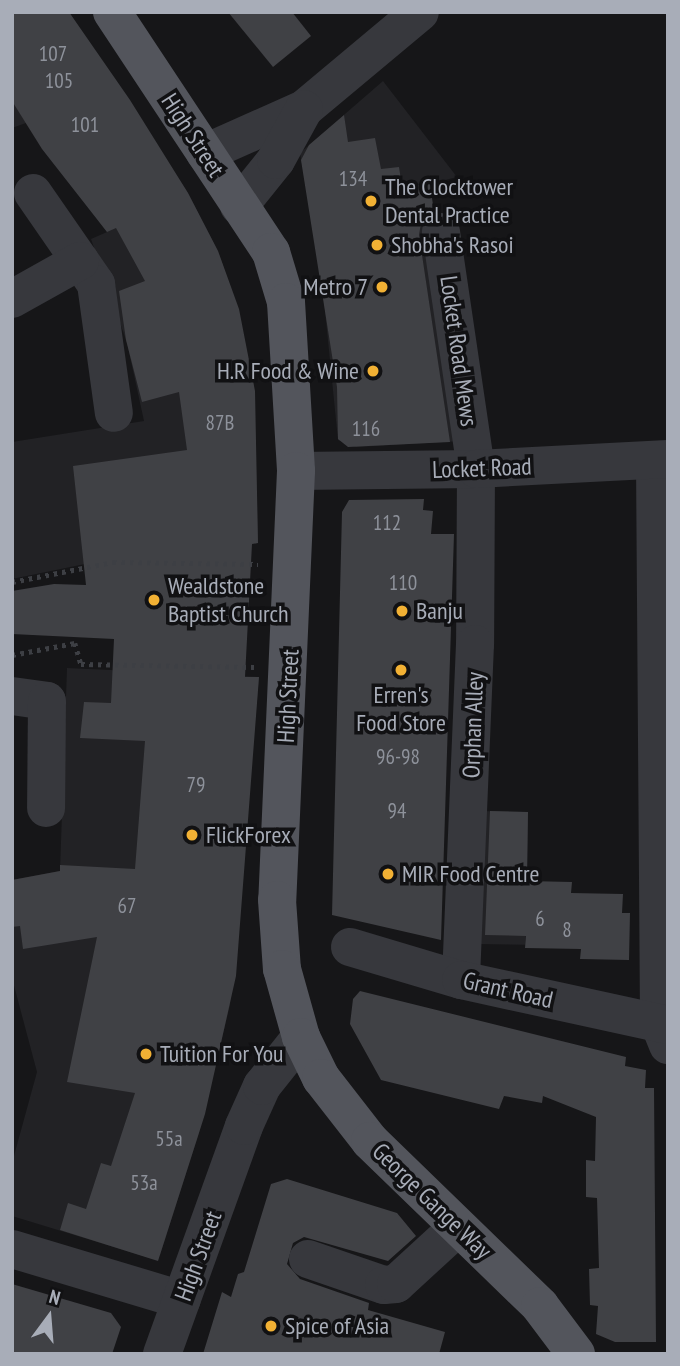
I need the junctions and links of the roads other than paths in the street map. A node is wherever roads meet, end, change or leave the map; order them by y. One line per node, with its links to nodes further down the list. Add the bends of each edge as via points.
1 (112, 12): 4 (main road, High Street)
2 (395, 20): 3 (street)
3 (304, 109): 4 (street); 6 (street, via 276,160)
4 (205, 153): 6 (main road, High Street)
5 (33, 193): 8 (street)
6 (239, 206): 13 (main road, High Street, via 271,252 286,302)
7 (441, 232): 12 (street, Locket Road Mews)
8 (80, 261): 9 (street); 10 (street, via 96,285)
9 (12, 299)
10 (114, 413)
11 (662, 460): 12 (street, Locket Road); 18 (street)
12 (476, 469): 13 (street, Locket Road); 17 (street, Orphan Alley, via 475,657)
13 (296, 471): 19 (main road, High Street, via 277,900 282,968)
14 (12, 696): 15 (street, via 47,701)
15 (46, 808)
16 (350, 947): 17 (street, Grant Road)
17 (461, 980): 18 (street, Grant Road)
18 (665, 1031)
19 (301, 1037): 20 (main road, George Gange Way, via 321,1078 354,1123); 23 (street, High Street, via 262,1086)
20 (458, 1227): 22 (street, via 397,1284 384,1284); 25 (main road, George Gange Way, via 540,1306)
21 (12, 1250): 23 (street)
22 (308, 1259)
23 (182, 1300): 24 (street, High Street)
24 (162, 1354)
25 (576, 1354)

